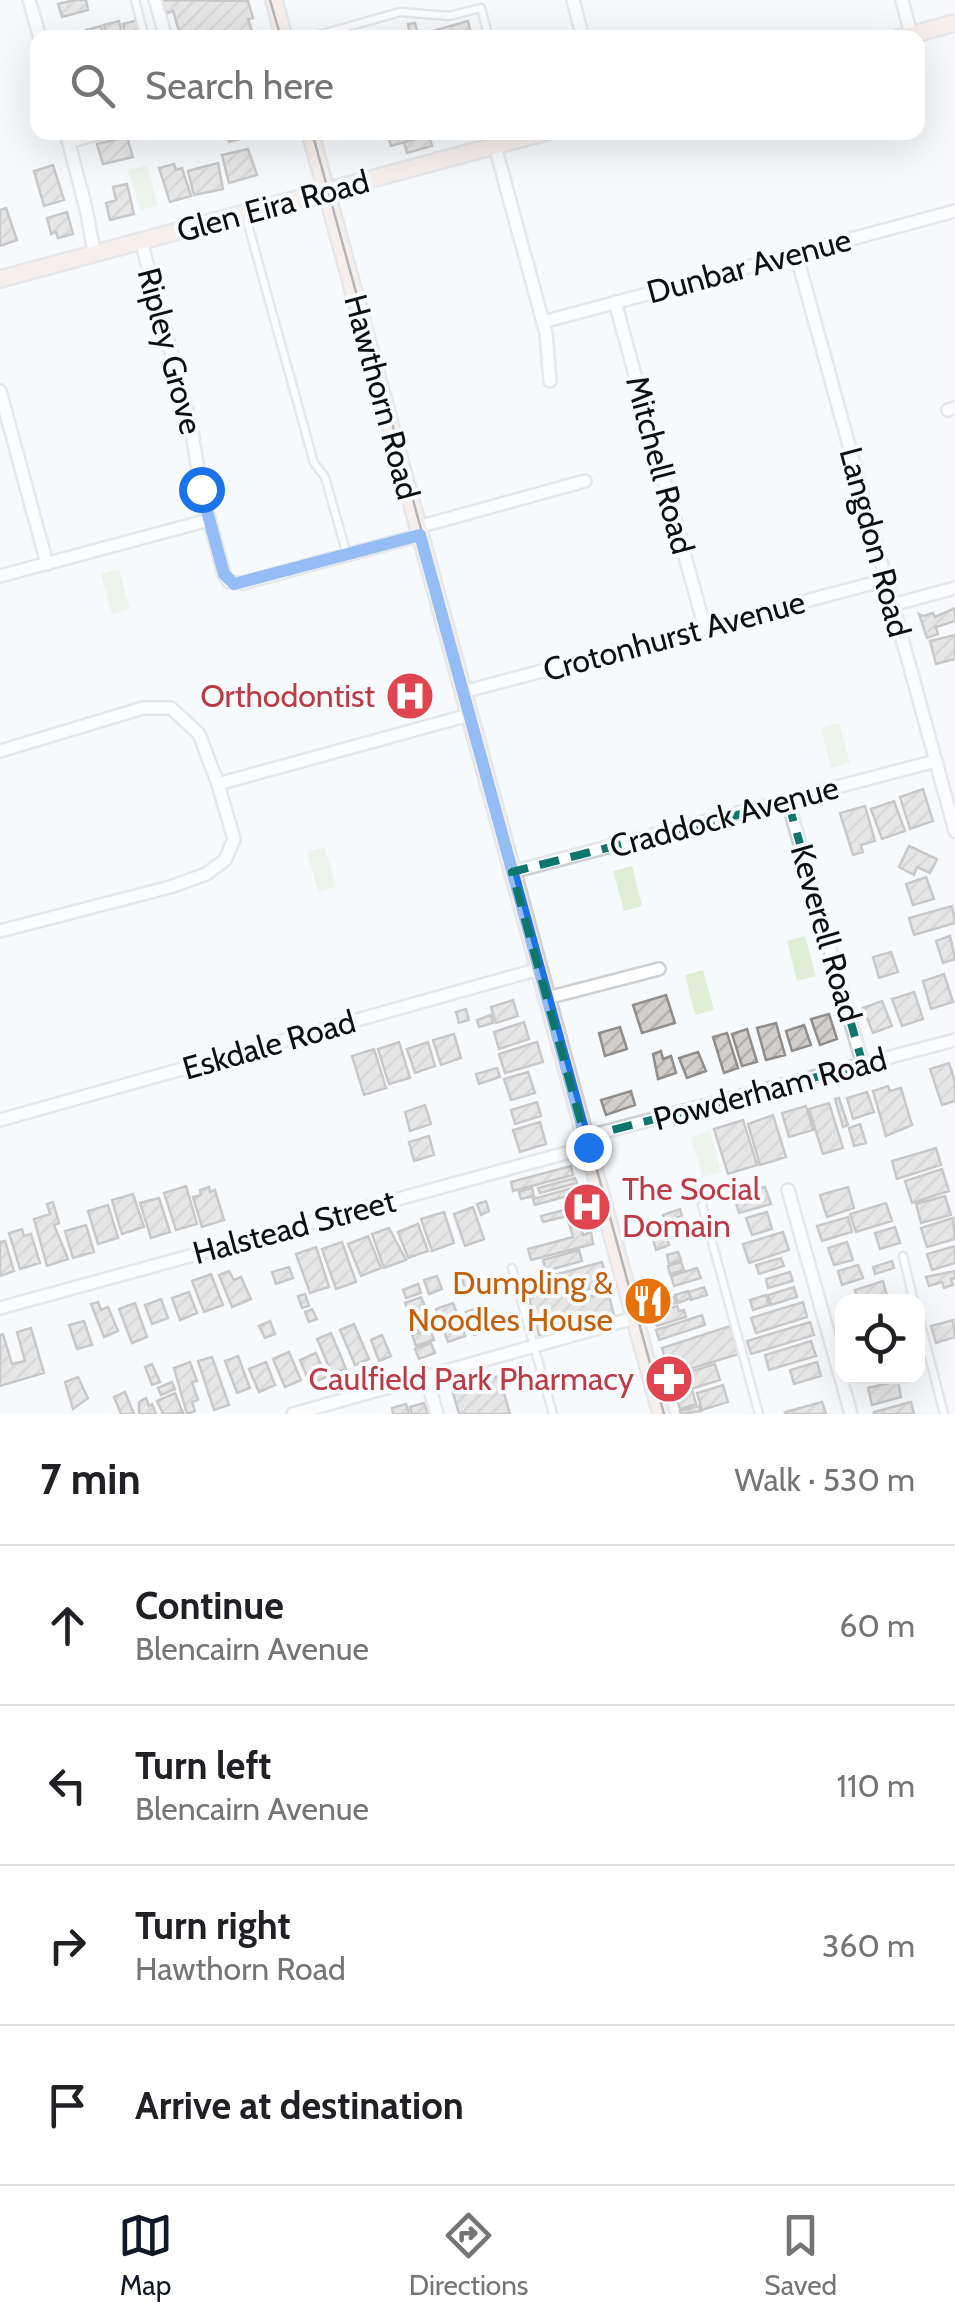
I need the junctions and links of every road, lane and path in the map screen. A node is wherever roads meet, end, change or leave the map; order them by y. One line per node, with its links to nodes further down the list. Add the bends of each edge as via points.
1 (29, 0): 8 (street)
2 (135, 0): 9 (lane)
3 (155, 0): 10 (street)
4 (274, 0): 11 (main road)
5 (573, 0): 14 (street)
6 (902, 0): 15 (street)
7 (955, 22): 16 (main road)
8 (38, 30)
9 (144, 30)
10 (164, 30)
11 (282, 30)
12 (336, 30): 13 (lane, via 400,12 449,16 481,8)
13 (487, 30)
14 (582, 30)
15 (904, 30)
16 (925, 30)
17 (68, 140): 25 (street)
18 (312, 140): 21 (main road, Hawthorn Road)
19 (508, 140): 20 (main road, Glen Eira Road)
20 (495, 146): 21 (main road, Glen Eira Road); 29 (street)
21 (326, 191): 23 (main road, Glen Eira Road); 34 (main road, Hawthorn Road)
22 (955, 211): 26 (street, Dunbar Avenue)
23 (245, 213): 24 (main road, Glen Eira Road); 35 (lane, via 314,464 325,477)
24 (141, 241): 25 (main road, Glen Eira Road); 33 (street, Ripley Grove, via 192,426)
25 (99, 252): 27 (main road, Glen Eira Road)
26 (796, 253): 28 (street, Dunbar Avenue); 38 (street, Langdon Road)
27 (0, 279)
28 (615, 302): 29 (street, Dunbar Avenue); 41 (street, Mitchell Road)
29 (543, 322): 30 (street)
30 (550, 381)
31 (0, 391): 36 (street)
32 (584, 481): 34 (street)
33 (210, 520): 35 (street, Ripley Grove, via 224,574 234,584); 36 (street)
34 (419, 531): 35 (street); 42 (main road, Hawthorn Road)
35 (347, 555)
36 (47, 564): 37 (street)
37 (0, 576)
38 (885, 580): 40 (street, Langdon Road); 41 (street, Crotonhurst Avenue)
39 (955, 588): 40 (street)
40 (892, 605): 45 (street, Langdon Road)
41 (704, 629): 42 (street, Crotonhurst Avenue)
42 (463, 692): 43 (main road, Hawthorn Road)
43 (469, 715): 46 (street); 49 (main road, Hawthorn Road)
44 (0, 751): 46 (street, via 142,708 172,708 199,734)
45 (936, 761): 47 (street, Craddock Avenue); 48 (street, Langdon Road)
46 (218, 784): 50 (street, via 234,839 225,860 206,874)
47 (788, 802): 49 (street, Craddock Avenue); 55 (street, Keverell Road)
48 (955, 832)
49 (512, 872): 51 (main road, Hawthorn Road)
50 (0, 930)
51 (539, 969): 53 (main road, Hawthorn Road); 56 (street, Eskdale Road)
52 (659, 969): 53 (street)
53 (547, 998): 57 (main road, Hawthorn Road)
54 (955, 1040): 55 (street, Powderham Road)
55 (864, 1065): 57 (street, Powderham Road)
56 (0, 1120)
57 (586, 1142): 63 (street, Halstead Street); 64 (main road, Hawthorn Road)
58 (788, 1190): 73 (street)
59 (702, 1205): 72 (lane)
60 (903, 1256): 62 (lane)
61 (512, 1268): 66 (lane)
62 (912, 1294)
63 (0, 1308)
64 (634, 1318): 66 (street); 71 (main road, Hawthorn Road)
65 (925, 1340): 74 (lane)
66 (534, 1346): 67 (street); 70 (lane)
67 (426, 1376): 68 (street); 69 (street)
68 (292, 1414)
69 (437, 1414)
70 (553, 1414)
71 (661, 1414)
72 (759, 1414)
73 (851, 1414)
74 (944, 1414)

